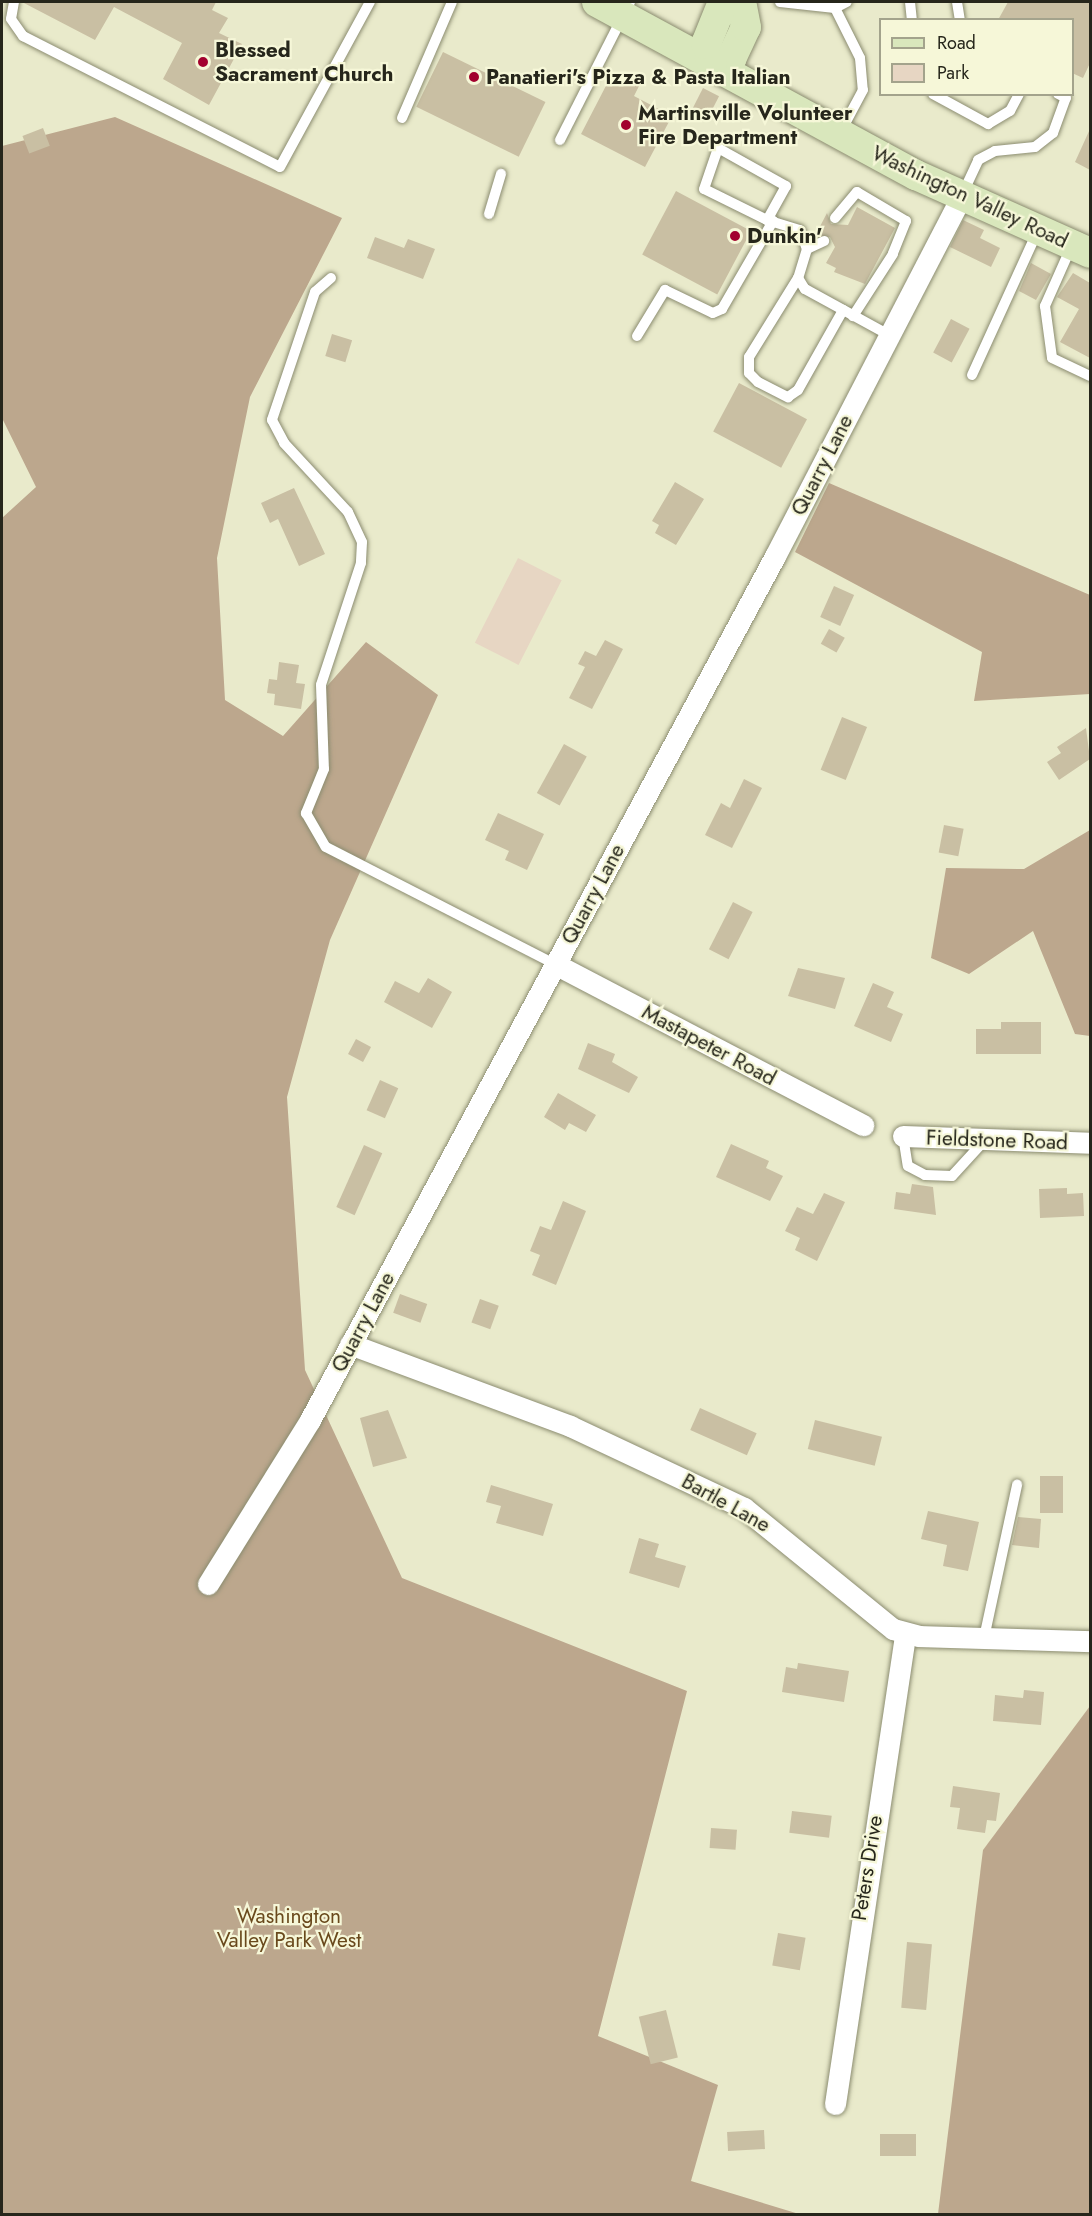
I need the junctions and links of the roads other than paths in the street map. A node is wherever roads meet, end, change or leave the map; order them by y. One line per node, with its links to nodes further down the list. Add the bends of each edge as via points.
1 (14, 2): 2 (lane, via 11,18 23,36 280,167)
2 (370, 2)
3 (452, 2): 19 (lane)
4 (597, 2): 11 (street, Washington Valley Road)
5 (723, 2): 15 (street, via 706,44)
6 (741, 2): 15 (street, via 746,27 735,52 731,59)
7 (780, 2): 12 (lane)
8 (847, 2): 12 (lane)
9 (910, 2): 13 (lane)
10 (957, 2): 14 (lane)
11 (627, 8): 15 (street, Washington Valley Road); 21 (lane)
12 (835, 8): 20 (lane, via 860,58 863,90)
13 (912, 18)
14 (960, 18)
15 (712, 64): 20 (street, Washington Valley Road)
16 (937, 96): 17 (lane, via 988,124 1010,111)
17 (1018, 96)
18 (1062, 96): 23 (lane, via 1066,98 1053,133 1035,147 994,151 978,160)
19 (402, 117)
20 (840, 133): 23 (street, Washington Valley Road)
21 (560, 140)
22 (501, 174): 24 (lane)
23 (962, 195): 27 (street, Washington Valley Road); 35 (street, Quarry Lane)
24 (489, 214)
25 (835, 218): 33 (lane, via 857,192 906,221 893,254)
26 (770, 220): 26 (lane, via 786,186 718,148 704,189); 29 (lane, via 800,230); 34 (lane, via 722,309 713,313 665,290)
27 (1038, 230): 30 (street, Washington Valley Road); 36 (lane)
28 (824, 241): 29 (lane)
29 (807, 249): 32 (lane)
30 (1081, 249): 37 (lane, via 1045,306 1052,358)
31 (331, 278): 38 (lane, via 315,292 272,420 284,443 348,512 362,542 358,573 321,686 324,769 306,813 326,848)
32 (798, 278): 33 (lane, via 805,289); 33 (lane, via 749,357 749,373 758,382 788,397 798,390)
33 (848, 313): 35 (lane)
34 (638, 336)
35 (889, 336): 38 (street, Quarry Lane)
36 (972, 375)
37 (1090, 376)
38 (555, 964): 39 (street, Mastapeter Road); 43 (street, Quarry Lane)
39 (863, 1125)
40 (903, 1136): 41 (street, Fieldstone Road); 41 (lane, via 908,1166 925,1175 952,1176)
41 (985, 1140): 42 (street, Fieldstone Road)
42 (1090, 1143)
43 (350, 1344): 45 (street, Quarry Lane, via 310,1420); 46 (street, Bartle Lane, via 570,1426 744,1508 783,1535 868,1612)
44 (1017, 1485): 47 (lane)
45 (208, 1584)
46 (905, 1634): 47 (street, Bartle Lane); 49 (street, Peters Drive)
47 (984, 1638): 48 (street, Bartle Lane)
48 (1090, 1641)
49 (835, 2104)

